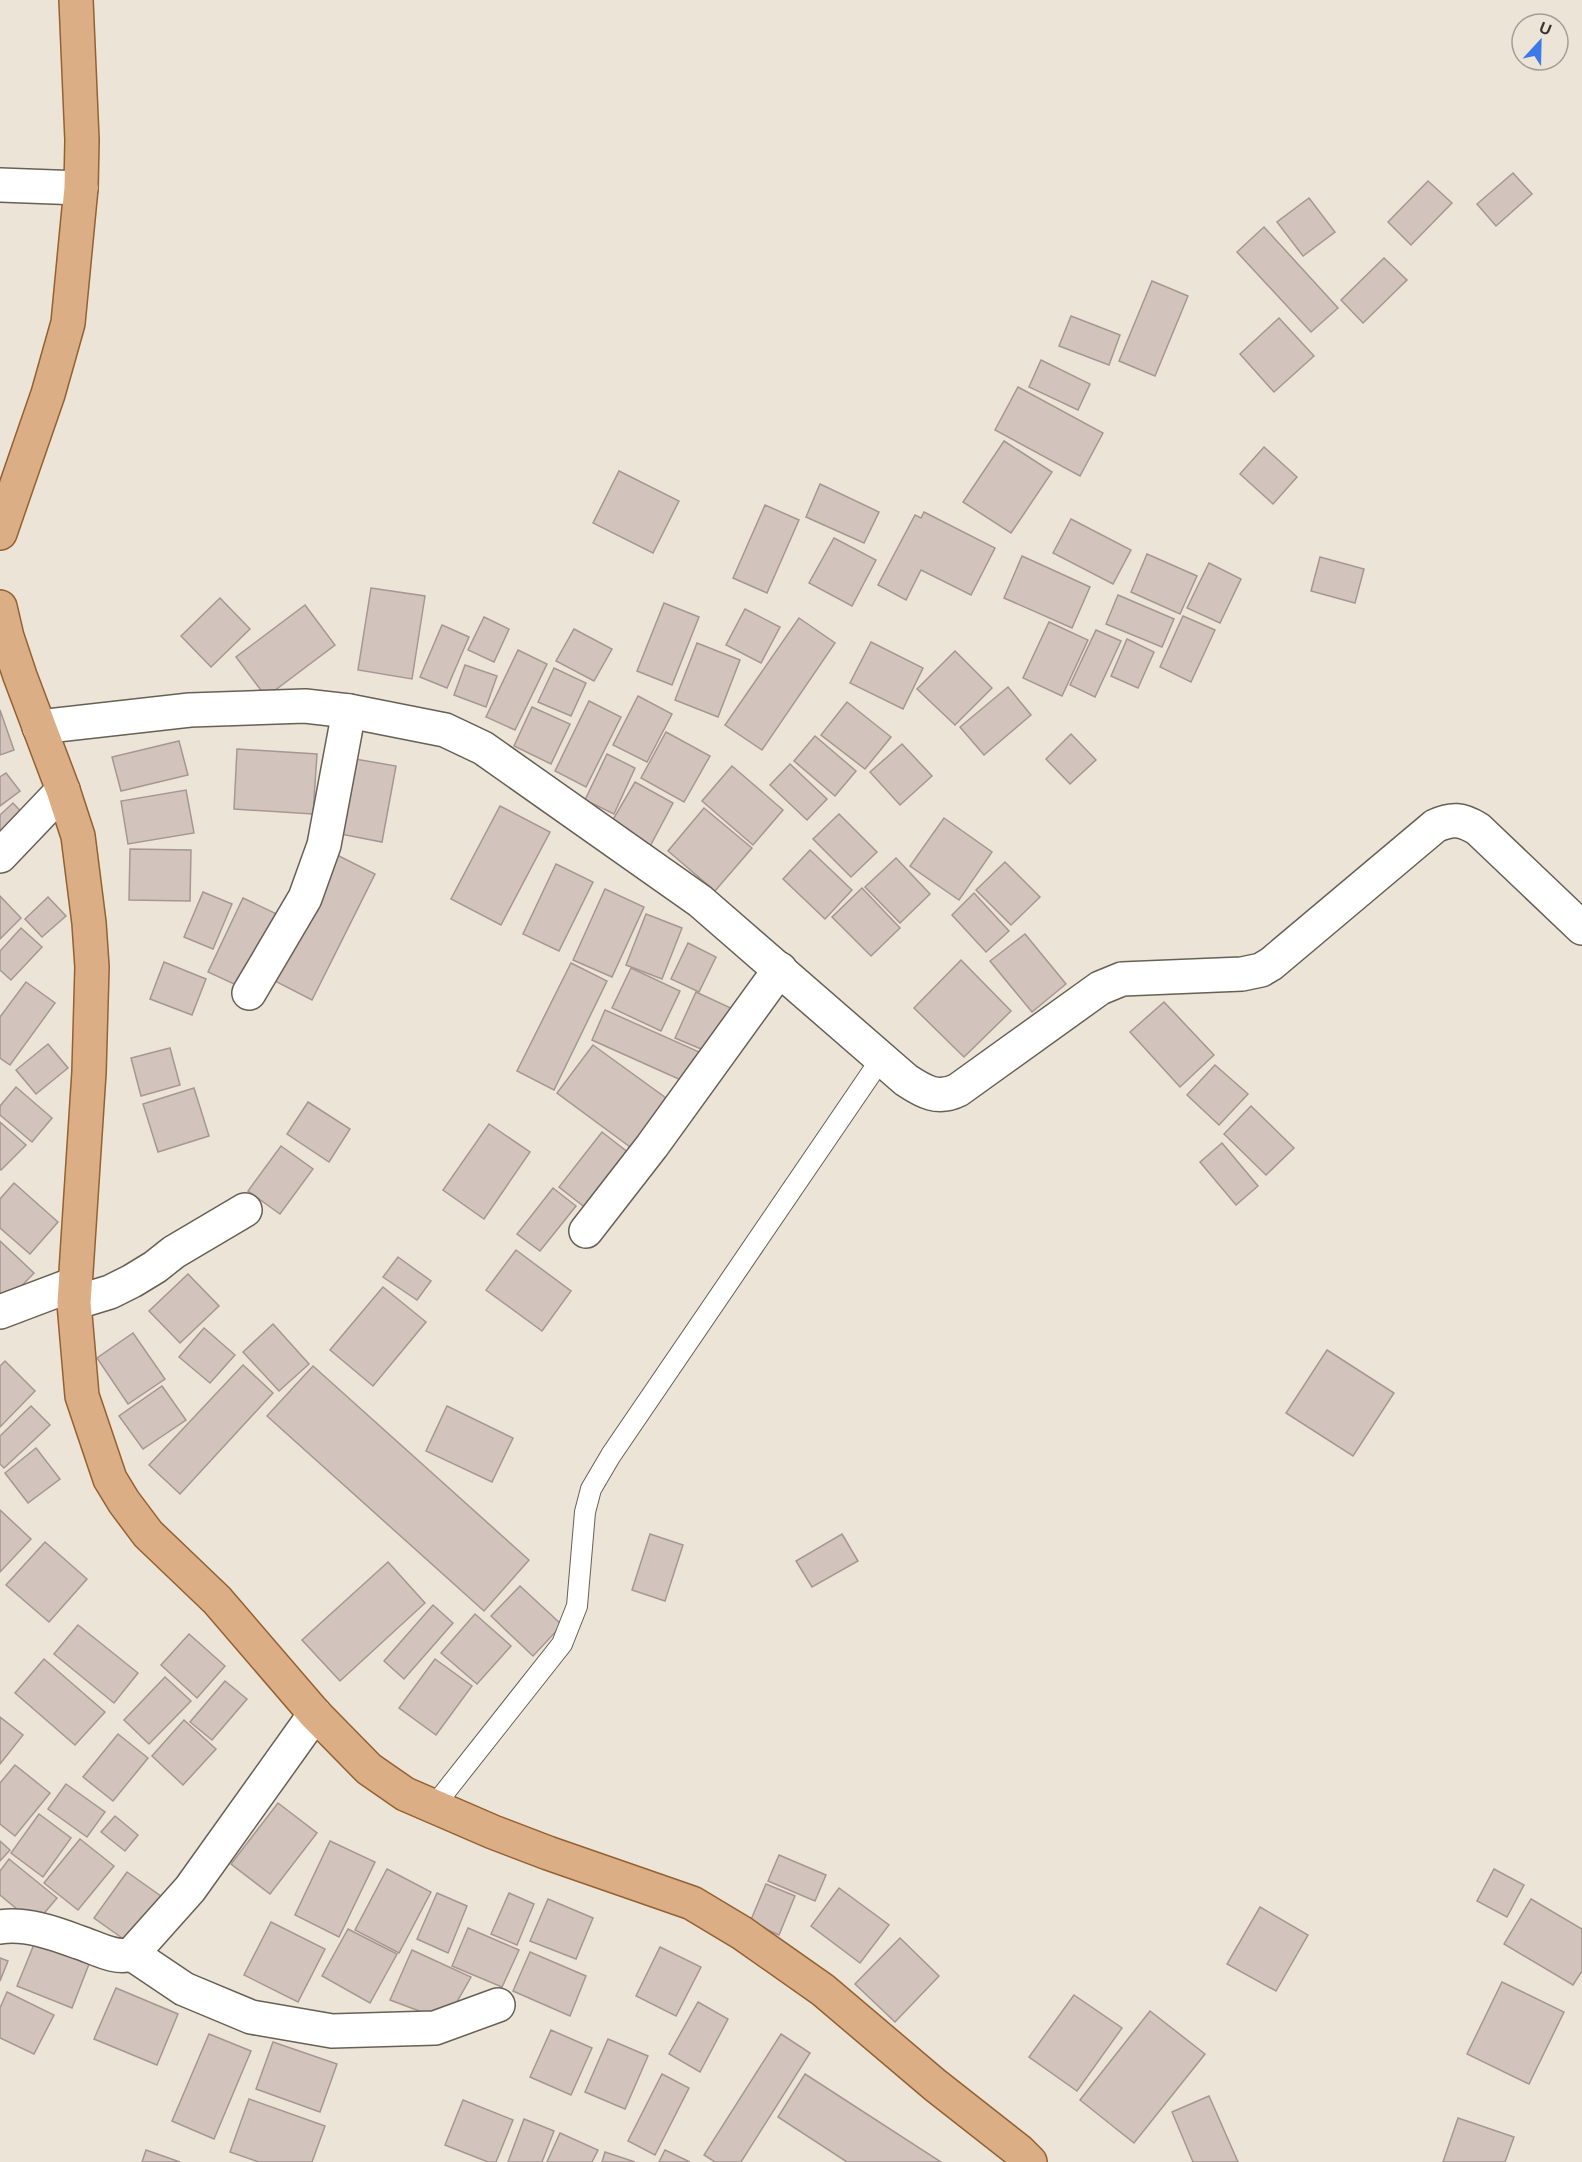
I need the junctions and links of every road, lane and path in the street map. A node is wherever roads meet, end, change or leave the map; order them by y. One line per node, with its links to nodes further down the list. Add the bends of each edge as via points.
1 (76, 0): 3 (main road)
2 (0, 185): 3 (street)
3 (81, 188): 4 (main road, via 68,323 48,394)
4 (0, 529)
5 (0, 607): 7 (main road)
6 (349, 711): 7 (street, via 305,706 190,710); 11 (street, via 444,730 483,748 700,901); 12 (street, via 324,845 305,898)
7 (39, 727): 8 (main road)
8 (63, 790): 9 (street); 16 (main road, via 78,836 92,967)
9 (0, 856)
10 (1582, 928): 13 (street, via 1478,829 1458,819 1447,821 1435,826 1261,970 1112,982 948,1095 917,1088)
11 (780, 969): 13 (street); 15 (street)
12 (249, 993)
13 (881, 1059): 19 (lane, via 611,1455 591,1490 585,1512 577,1606 562,1644)
14 (244, 1210): 16 (street, via 110,1292)
15 (586, 1231)
16 (74, 1293): 17 (street); 18 (main road, via 82,1396 114,1487 148,1534 217,1600)
17 (0, 1312)
18 (315, 1714): 19 (main road, via 369,1769 405,1794); 21 (street, via 190,1889)
19 (434, 1806): 23 (main road, via 548,1853 692,1903 742,1933 823,1990)
20 (0, 1927): 21 (street, via 16,1925 121,1956)
21 (132, 1954): 22 (street, via 184,1989 252,2017 332,2031 435,2028)
22 (498, 2005)
23 (1019, 2158)

